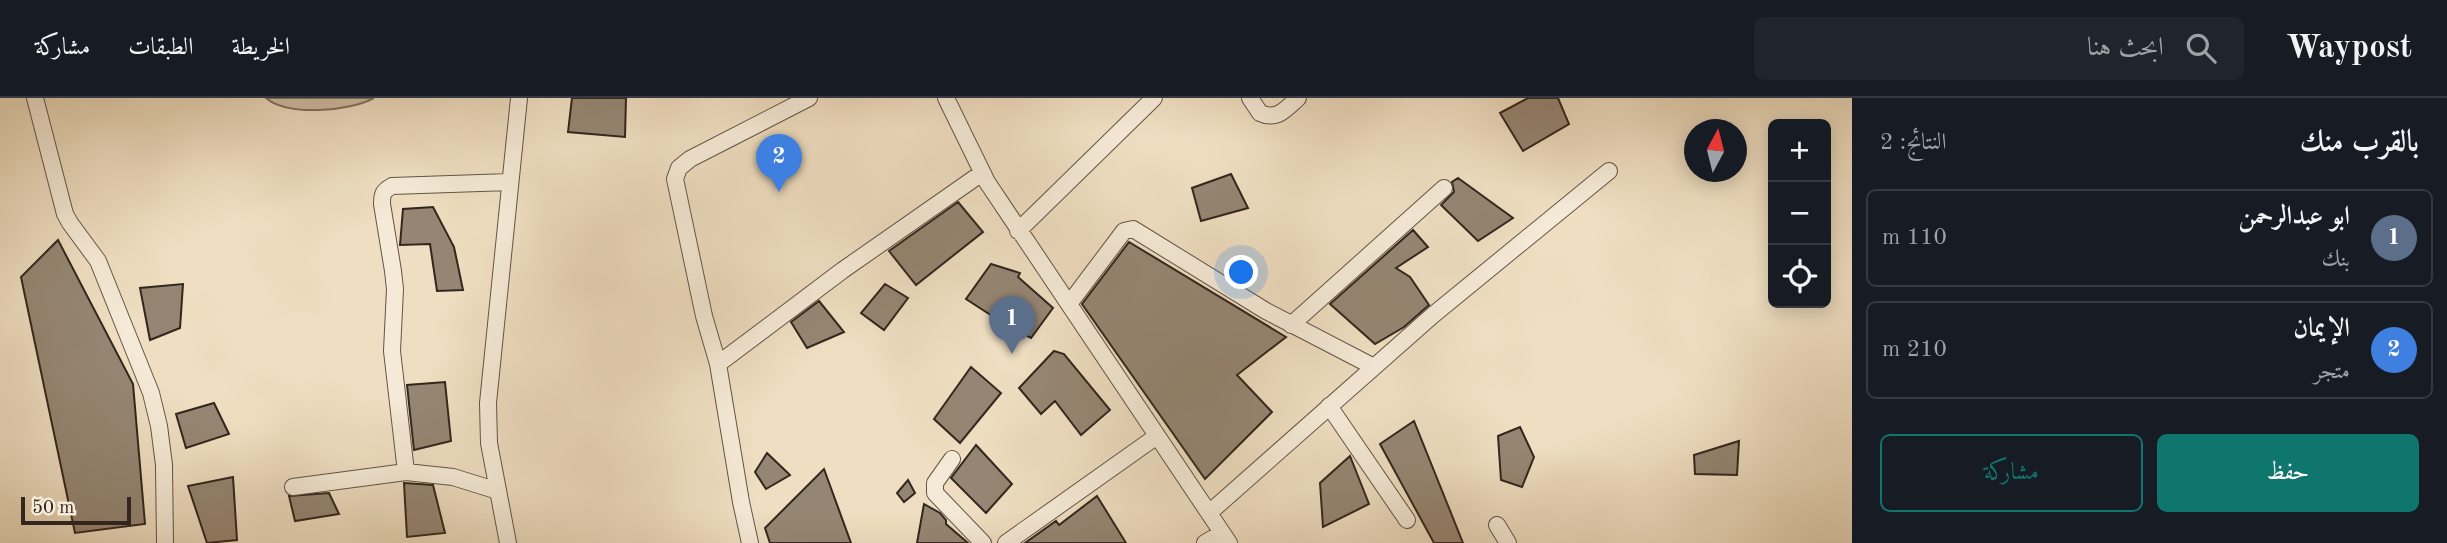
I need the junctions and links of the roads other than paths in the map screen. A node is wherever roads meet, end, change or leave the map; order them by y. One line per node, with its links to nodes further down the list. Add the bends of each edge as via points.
1 (35, 98): 27 (street, via 65,214 98,261 151,393 164,465)
2 (519, 98): 10 (street)
3 (809, 98): 15 (street, via 690,159 676,175)
4 (946, 98): 9 (street)
5 (1154, 98): 12 (street)
6 (1251, 98): 7 (street, via 1260,113 1272,116)
7 (1298, 98)
8 (1609, 171): 16 (street)
9 (982, 173): 12 (street); 15 (street)
10 (510, 182): 20 (street, via 393,186 382,194 394,280 392,351); 22 (street, via 488,404)
11 (1444, 188): 14 (street)
12 (1018, 231): 13 (street)
13 (1069, 304): 14 (street, via 1124,231 1133,229); 18 (street)
14 (1291, 326): 16 (street)
15 (718, 364): 29 (street)
16 (1374, 367): 17 (street)
17 (1329, 406): 23 (street); 24 (street)
18 (1157, 436): 23 (street); 31 (street)
19 (952, 459): 30 (street, via 935,483 935,493)
20 (406, 472): 21 (street); 22 (street, via 453,477)
21 (293, 487)
22 (498, 491): 28 (street)
23 (1209, 513): 26 (street)
24 (1407, 520)
25 (1497, 525): 33 (street)
26 (1225, 538): 32 (street)
27 (165, 543)
28 (508, 543)
29 (750, 543)
30 (983, 543)
31 (1006, 543)
32 (1205, 543)
33 (1508, 543)

